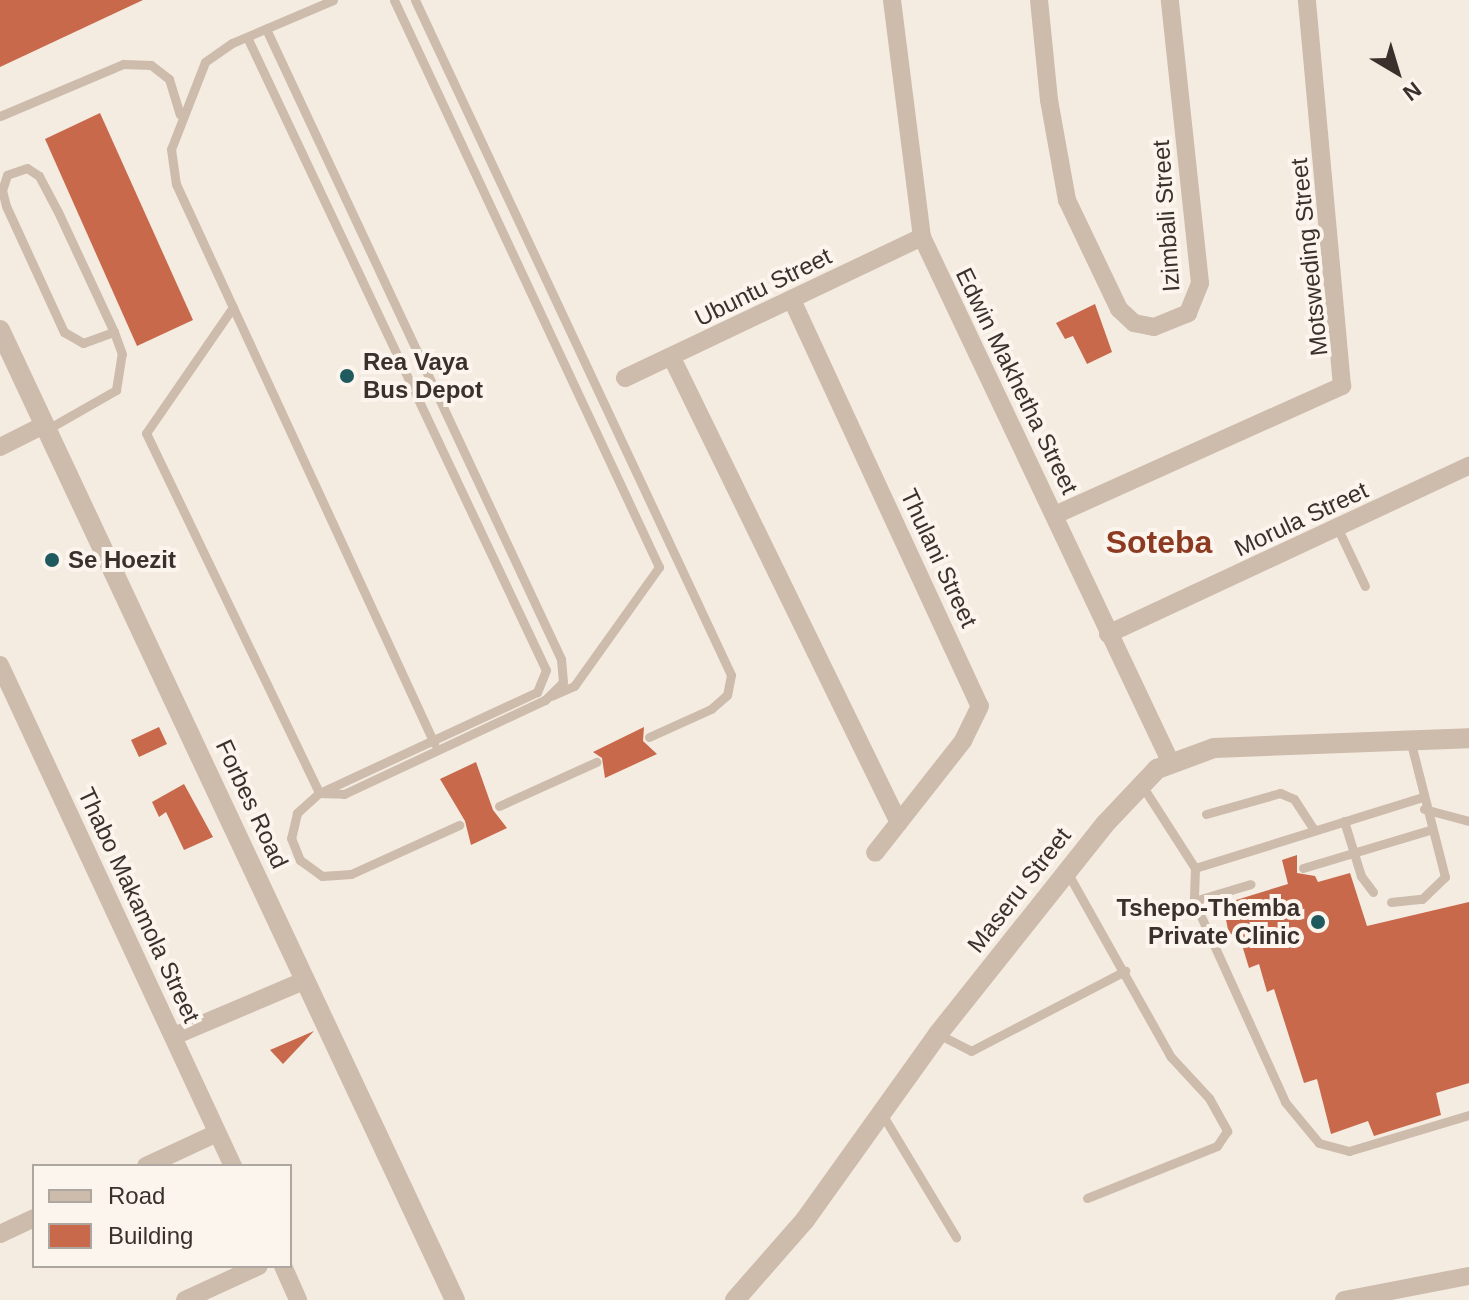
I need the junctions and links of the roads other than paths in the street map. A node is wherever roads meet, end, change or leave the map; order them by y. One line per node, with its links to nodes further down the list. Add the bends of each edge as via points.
1 (333, 0): 8 (lane)
2 (394, 0): 28 (lane, via 659,567 574,686)
3 (415, 0): 29 (lane, via 731,675 727,695 711,709)
4 (892, 0): 13 (street, Edwin Makhetha Street)
5 (1039, 0): 6 (street, Izimbali Street, via 1067,200 1119,309 1134,323 1154,327 1188,313 1200,283)
6 (1170, 0)
7 (1307, 0): 23 (street, Motsweding Street, via 1342,386)
8 (312, 5): 9 (lane)
9 (266, 29): 10 (lane); 28 (lane, via 561,659 563,682)
10 (247, 37): 12 (lane, via 205,62); 32 (lane, via 546,670 537,692)
11 (0, 116): 12 (lane, via 123,64 151,65 169,79)
12 (180, 117): 15 (lane, via 171,149 176,184)
13 (922, 237): 14 (street, Ubuntu Street); 23 (street, Edwin Makhetha Street)
14 (792, 300): 18 (street, Ubuntu Street); 43 (street, Thulani Street, via 980,706 971,731)
15 (233, 307): 32 (lane); 36 (lane, via 146,433)
16 (0, 330): 20 (street, Forbes Road)
17 (114, 332): 17 (lane, via 83,343 64,332 6,206 2,190 7,175 27,168 39,176); 20 (lane, via 124,368 116,390)
18 (672, 358): 19 (street, Ubuntu Street); 43 (street)
19 (625, 378)
20 (45, 427): 21 (street); 57 (street, Forbes Road)
21 (0, 447)
22 (1469, 466): 24 (street, Morula Street)
23 (1055, 515): 26 (street, Edwin Makhetha Street)
24 (1338, 529): 25 (lane); 26 (street, Morula Street)
25 (1365, 586)
26 (1108, 634): 33 (street, Edwin Makhetha Street)
27 (0, 665): 59 (street, Thabo Makamola Street)
28 (545, 700): 32 (lane)
29 (649, 737)
30 (1469, 738): 31 (street, Maseru Street)
31 (1411, 744): 33 (street, Maseru Street, via 1214,748); 37 (lane)
32 (435, 745): 36 (lane, via 344,794)
33 (1170, 761): 35 (street, Maseru Street)
34 (596, 762): 38 (lane)
35 (1141, 784): 49 (lane); 51 (street, Maseru Street)
36 (319, 793): 44 (lane, via 297,813 291,838 300,860 322,876 351,874)
37 (1420, 798): 39 (lane); 41 (lane)
38 (499, 806)
39 (1424, 809): 42 (lane); 46 (lane)
40 (1206, 814): 45 (lane, via 1280,793 1294,799)
41 (1344, 821): 45 (lane); 48 (lane)
42 (1469, 821)
43 (899, 823): 47 (street, Thulani Street)
44 (459, 825)
45 (1313, 828): 49 (lane)
46 (1430, 830): 48 (lane); 55 (lane, via 1445,877 1440,887 1422,899)
47 (875, 853)
48 (1354, 854): 50 (lane); 53 (lane)
49 (1195, 868): 54 (lane)
50 (1303, 868)
51 (1067, 872): 56 (lane); 58 (street, Maseru Street)
52 (1251, 884): 54 (lane)
53 (1373, 892)
54 (1194, 901): 61 (lane, via 1285,1102 1319,1143 1349,1151)
55 (1391, 902)
56 (1125, 971): 58 (lane, via 971,1051); 65 (lane, via 1171,1057 1209,1098 1227,1131 1217,1146)
57 (306, 980): 59 (street); 74 (street, Forbes Road)
58 (938, 1034): 60 (street, Maseru Street)
59 (174, 1036): 62 (street, Thabo Makamola Street)
60 (881, 1111): 68 (lane); 75 (street, Maseru Street, via 805,1220)
61 (1469, 1115)
62 (217, 1133): 63 (street); 64 (street, Thabo Makamola Street)
63 (150, 1164)
64 (232, 1164)
65 (1087, 1198)
66 (32, 1219): 67 (street)
67 (0, 1234)
68 (956, 1237)
69 (255, 1268): 72 (street)
70 (284, 1268): 73 (street)
71 (1469, 1276): 76 (street)
72 (185, 1300)
73 (298, 1300)
74 (455, 1300)
75 (735, 1300)
76 (1344, 1300)

